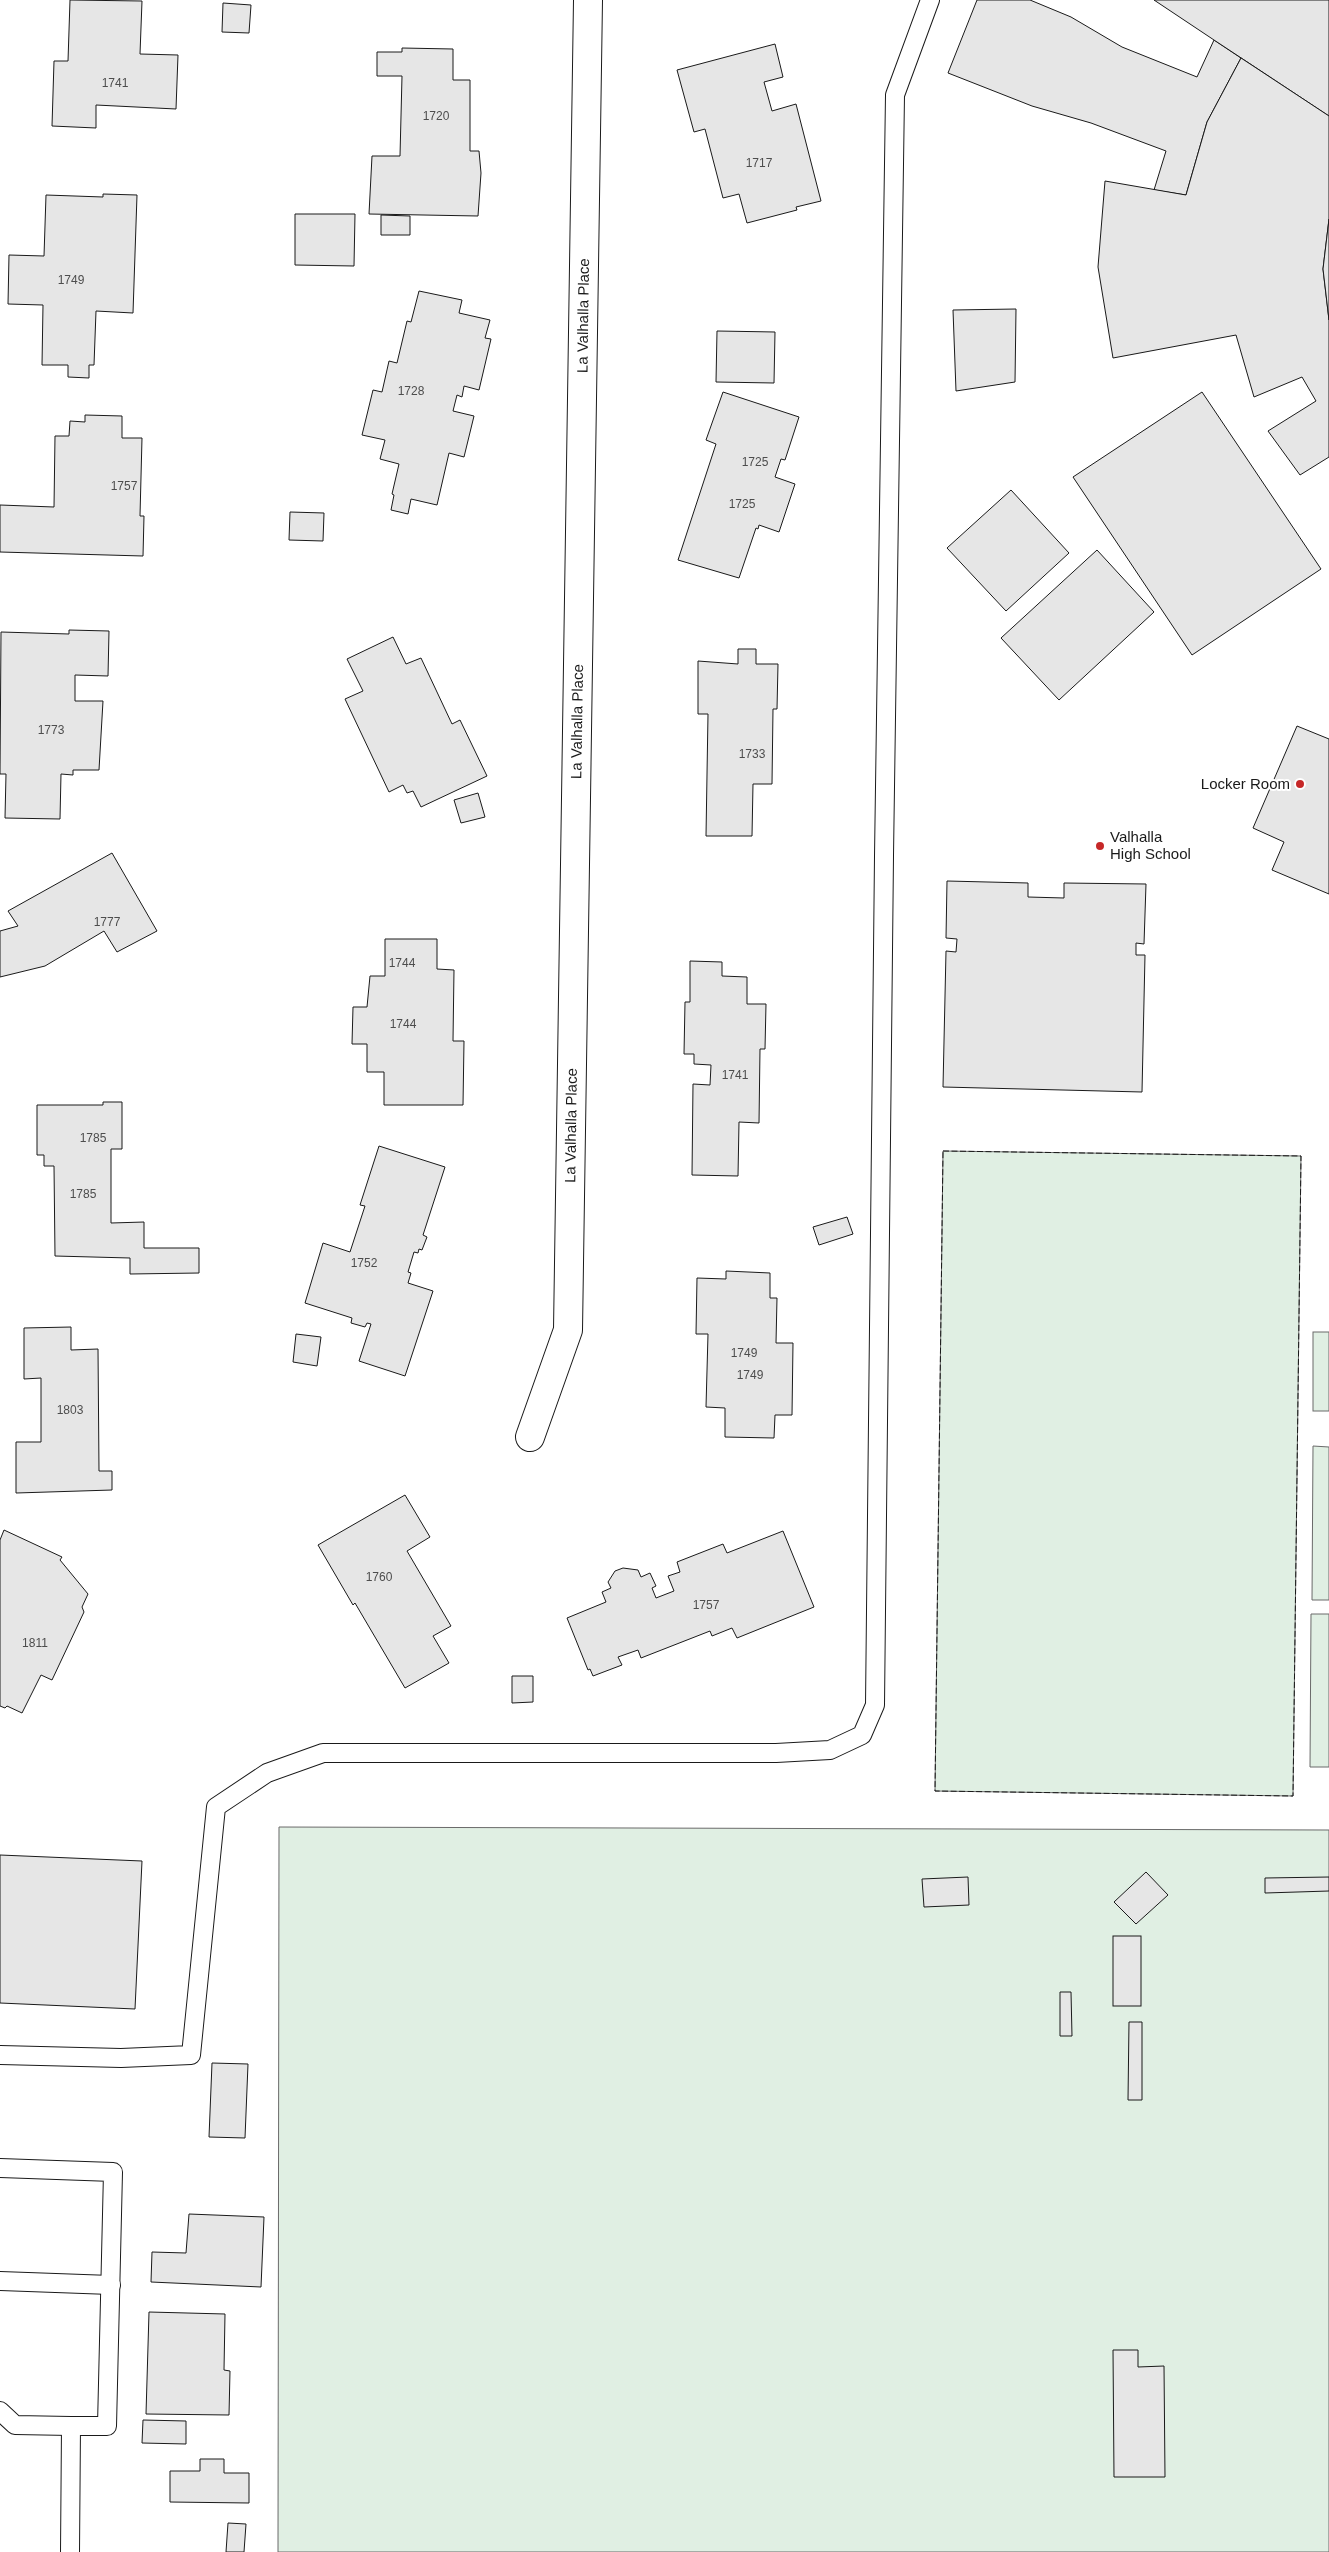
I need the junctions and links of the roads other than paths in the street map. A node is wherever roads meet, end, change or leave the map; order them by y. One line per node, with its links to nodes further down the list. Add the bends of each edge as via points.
1 (588, 0): 3 (street, La Valhalla Place, via 568,1330)
2 (930, 0): 4 (lane, via 895,94 875,1705 862,1735 830,1750 776,1753 323,1753 267,1773 216,1807 191,2055 121,2058)
3 (530, 1437)
4 (0, 2055)
5 (0, 2168): 7 (lane, via 113,2172)
6 (0, 2281): 7 (lane)
7 (110, 2285): 9 (lane, via 107,2426)
8 (0, 2411): 9 (lane, via 15,2425)
9 (71, 2426): 10 (lane)
10 (70, 2552)

